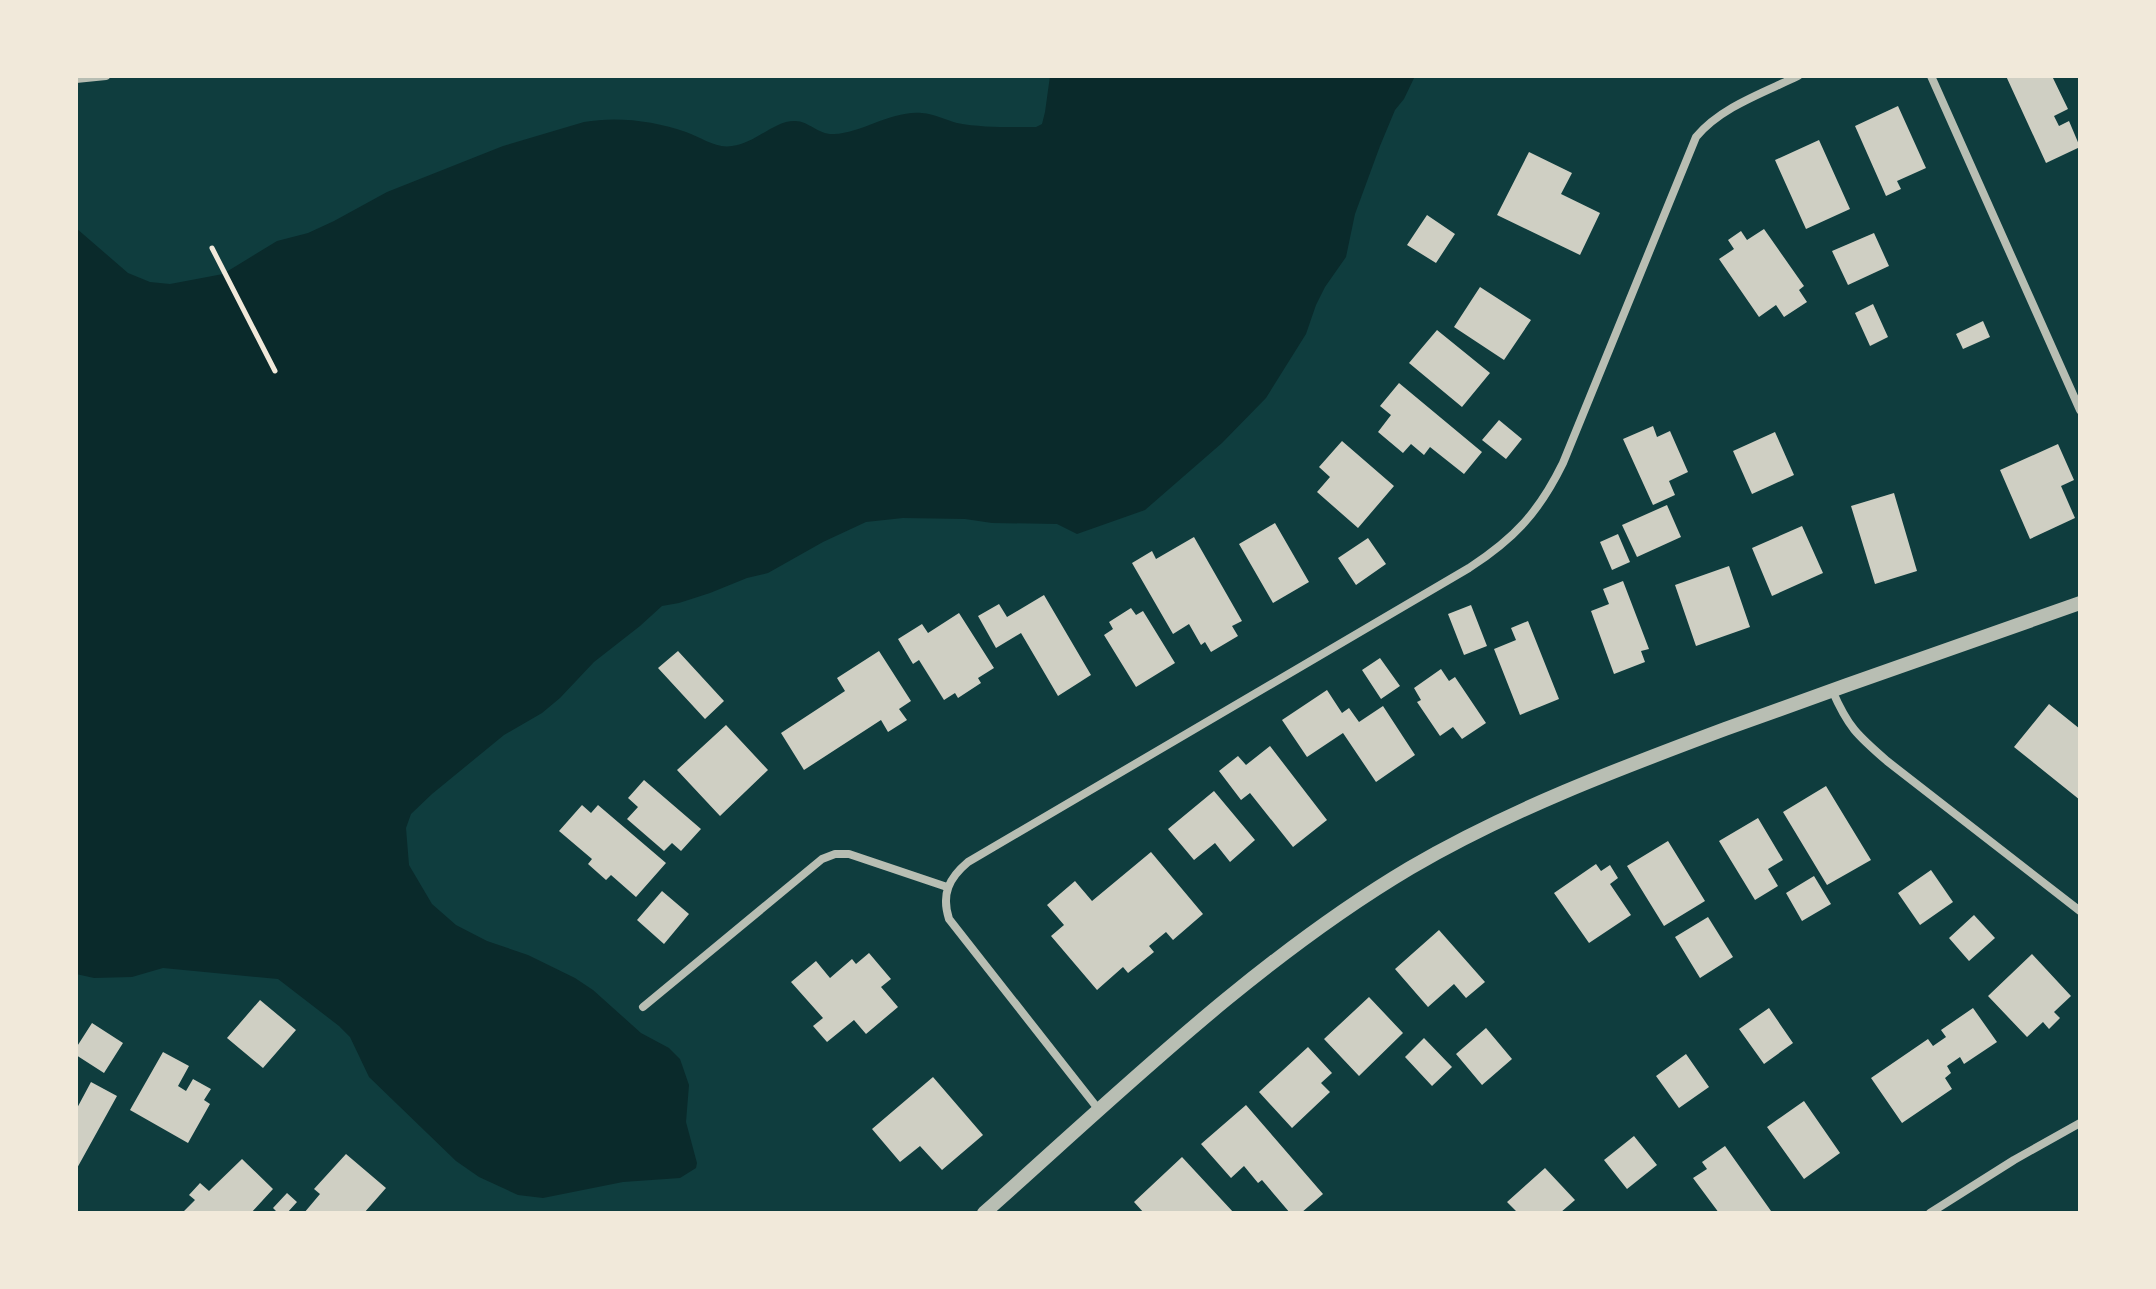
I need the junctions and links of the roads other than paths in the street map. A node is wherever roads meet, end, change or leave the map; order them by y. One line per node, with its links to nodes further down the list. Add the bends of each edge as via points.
1 (106, 76): 4 (street)
2 (1798, 76): 8 (street, via 1719,115 1696,137 1563,463 1538,507 1511,538 1469,568 968,862)
3 (1931, 76): 5 (street)
4 (76, 79)
5 (2080, 410)
6 (2080, 603): 7 (street)
7 (1832, 690): 9 (street, via 1858,736); 11 (street, via 1564,792 1410,868 1275,960)
8 (947, 887): 10 (street, via 849,854 822,859); 11 (street, via 945,908 956,931)
9 (2080, 911)
10 (643, 1007)
11 (1099, 1110): 13 (street)
12 (2080, 1123): 14 (street)
13 (984, 1213)
14 (1930, 1213)

